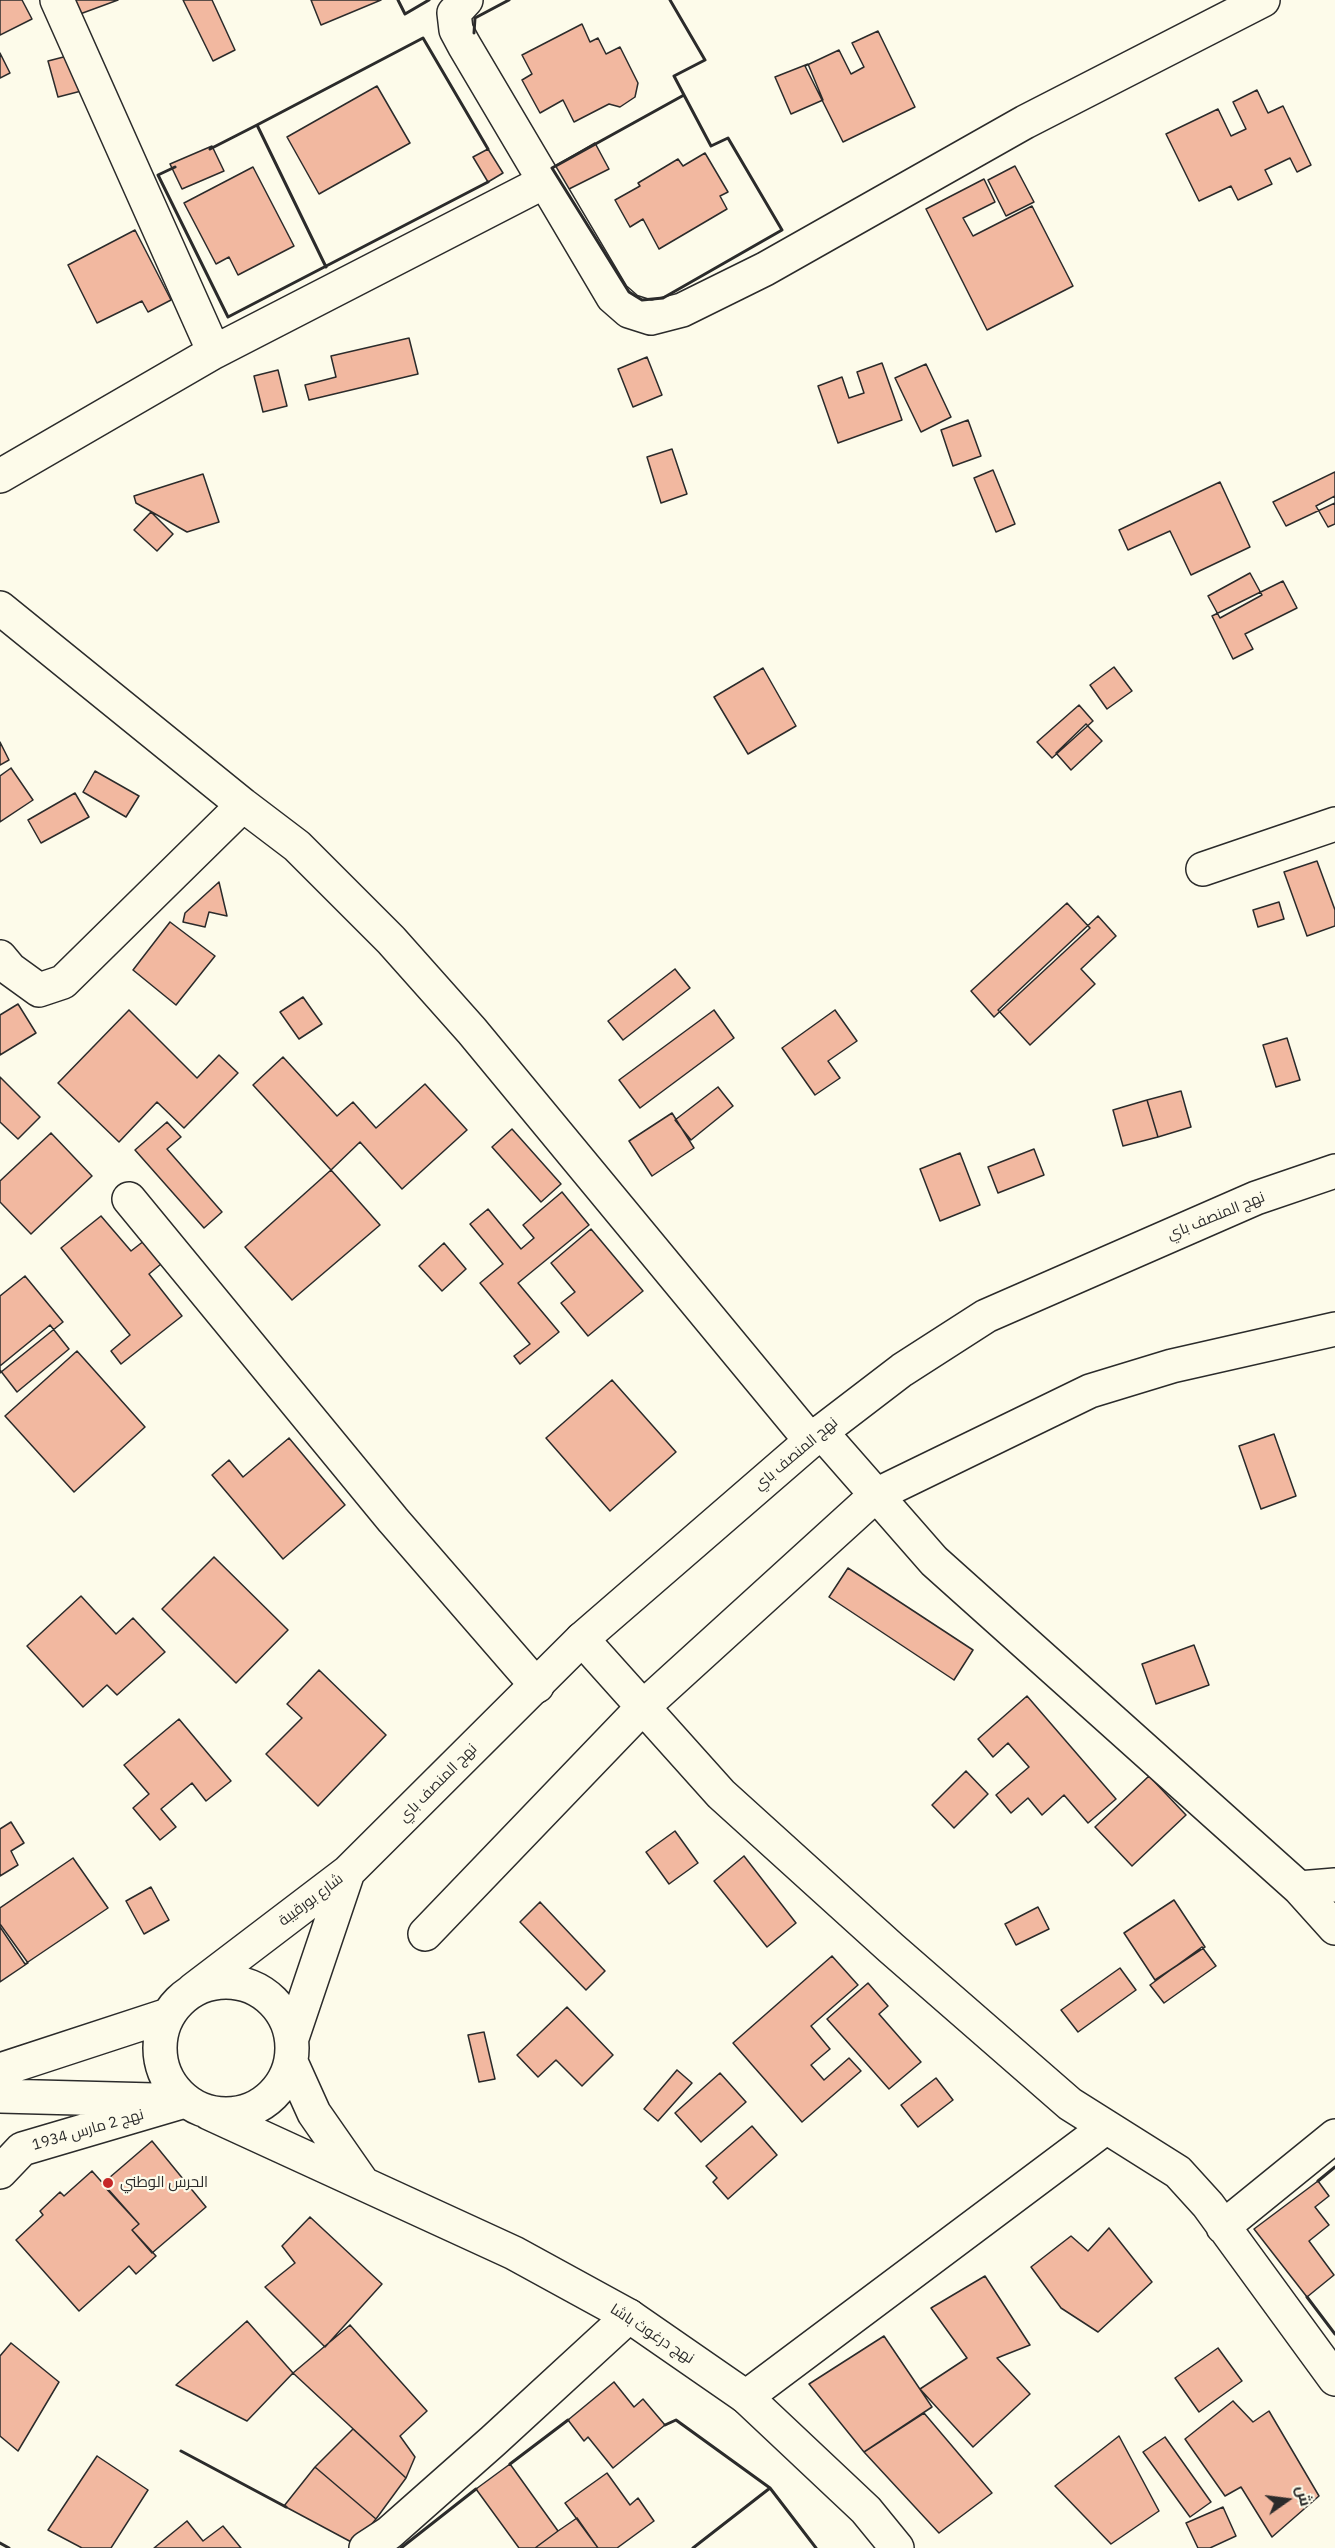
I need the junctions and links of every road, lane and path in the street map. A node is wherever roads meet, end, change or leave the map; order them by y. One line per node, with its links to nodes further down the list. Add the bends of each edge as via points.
1 (57, 0): 5 (street)
2 (466, 0): 4 (street, via 454,14 456,30)
3 (1263, 0): 4 (street, via 1025,122 765,270 682,310 651,318 629,311 613,297)
4 (544, 182): 5 (street)
5 (214, 352): 6 (street)
6 (0, 476)
7 (0, 608): 8 (street)
8 (243, 806): 11 (street, via 63,982 39,990); 15 (street, via 297,846 391,940)
9 (1335, 824): 10 (street)
10 (1203, 869)
11 (0, 957)
12 (1335, 1171): 15 (street, نهج المنصف باي, via 1256,1198 986,1316 902,1370)
13 (129, 1199): 18 (street, via 393,1520)
14 (1335, 1329): 16 (street, via 1172,1366 1090,1391)
15 (816, 1436): 16 (street); 17 (street, نهج المنصف باي)
16 (876, 1495): 19 (street); 22 (street, via 934,1561)
17 (582, 1639): 18 (street, نهج المنصف باي); 19 (street)
18 (537, 1686): 20 (street, نهج المنصف باي)
19 (643, 1707): 24 (street); 30 (street, via 730,1801 900,1956 1070,2104)
20 (348, 1872): 25 (street, شارع بورقيبة); 27 (street, شارع بورقيبة)
21 (1335, 1885): 22 (street)
22 (1299, 1888): 23 (street)
23 (1335, 1928)
24 (425, 1934)
25 (193, 1990): 26 (street); 27 (street, via 213,1983 234,1982 255,1988 273,2000 285,2017)
26 (168, 2015): 28 (street); 29 (street, via 159,2051 163,2070 171,2087)
27 (292, 2050): 29 (street, via 283,2083 251,2111 230,2115); 33 (street, via 314,2114)
28 (1, 2085): 29 (street)
29 (197, 2107): 32 (street, نهج 2 مارس 1934, via 22,2149); 33 (street, نهج درغوث باشا)
30 (1105, 2128): 34 (street, via 1178,2172); 37 (street)
31 (1335, 2136): 34 (street)
32 (0, 2172)
33 (363, 2184): 35 (street, نهج درغوث باشا, via 514,2253)
34 (1223, 2227): 36 (street)
35 (629, 2316): 37 (street, نهج درغوث باشا); 38 (street, via 389,2533)
36 (1335, 2379)
37 (746, 2397): 39 (street, نهج درغوث باشا, via 866,2510)
38 (366, 2548)
39 (897, 2548)

